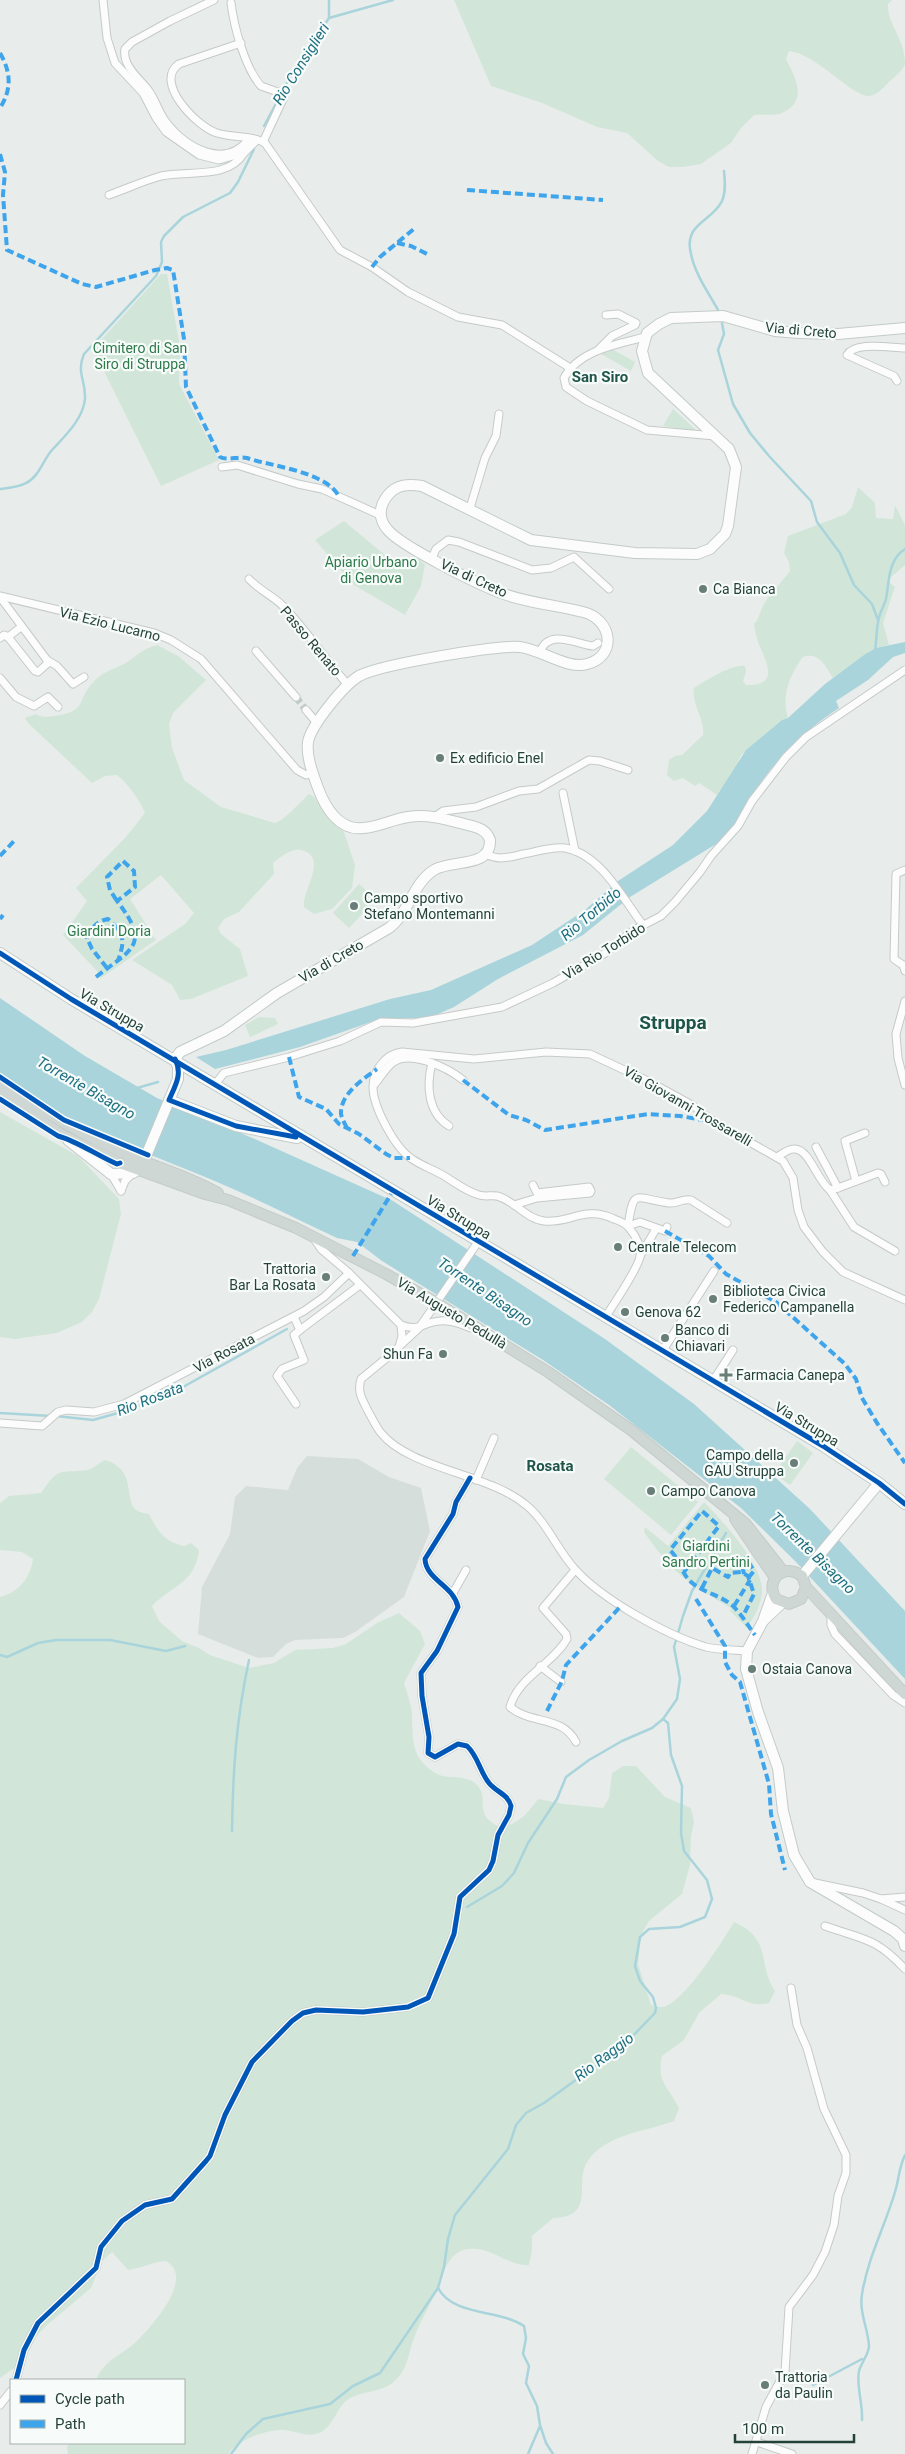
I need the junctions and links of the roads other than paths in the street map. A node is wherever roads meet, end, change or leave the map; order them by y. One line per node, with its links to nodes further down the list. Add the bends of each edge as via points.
1 (103, 0): 6 (street, via 107,38 115,62 144,93 166,132 205,158 225,160)
2 (214, 0): 5 (street, via 132,42 125,50 124,58 150,92 166,123 198,149 212,155 229,154)
3 (231, 2): 4 (street)
4 (241, 43): 5 (street, via 259,84 280,93 284,99); 5 (street, via 178,64 170,76 174,90 192,118 216,133)
5 (258, 140): 6 (street); 13 (street, via 340,250 408,292 458,317 502,325)
6 (244, 152): 7 (street, via 235,164 225,169 162,176)
7 (109, 195)
8 (606, 315): 12 (street, via 618,314 636,323 612,336)
9 (905, 328): 10 (main road, Via di Creto, via 838,334 799,333 775,331 723,316 672,318 659,324)
10 (645, 337): 12 (street, Via di Creto); 16 (main road, via 642,351 648,373)
11 (905, 348): 14 (street, Via di Creto, via 867,347 853,349 847,355 894,376)
12 (598, 350): 13 (street, Via di Creto)
13 (569, 370): 16 (street, via 564,384 571,392 647,430)
14 (897, 381)
15 (499, 414): 18 (street, via 496,436 485,458)
16 (715, 436): 18 (main road, via 733,455 735,478 725,534 704,553 634,553 532,540)
17 (222, 467): 19 (street, via 237,465 322,488)
18 (470, 508): 19 (main road, via 422,486 406,485 390,493 382,504)
19 (380, 515): 20 (main road, Via di Creto, via 394,536)
20 (432, 558): 22 (street, via 436,548 448,540 536,570 550,568 574,557); 29 (main road, Via di Creto, via 500,593 591,614 607,631 605,650 589,664 580,665)
21 (249, 579): 34 (street, Passo Renato, via 286,610)
22 (609, 589)
23 (0, 597): 24 (street); 40 (street, Via Ezio Lucarno, via 154,633 171,640 201,659 297,770 306,775)
24 (20, 627): 25 (street); 30 (street)
25 (8, 637): 26 (street); 30 (street, via 35,671 47,664)
26 (0, 638)
27 (598, 643): 29 (street, via 593,646 558,638 544,645)
28 (256, 651): 35 (street)
29 (540, 652): 34 (main road, Via di Creto, via 524,647 490,649 380,669 359,676)
30 (47, 660): 32 (street, via 57,666 72,684)
31 (905, 670): 46 (street, Via Rio Torbido, via 806,737 786,757 752,801 738,826 692,883 660,916)
32 (84, 677)
33 (0, 678): 36 (street, via 16,697 34,706 48,697)
34 (348, 685): 38 (main road, Via di Creto)
35 (296, 697)
36 (58, 708)
37 (306, 710): 38 (street)
38 (317, 723): 40 (main road, Via di Creto, via 308,741)
39 (628, 770): 42 (street, via 589,760 538,789 519,791 476,807 443,811)
40 (313, 772): 42 (main road, Via di Creto, via 330,812 350,826 365,828 410,816)
41 (563, 793): 43 (street)
42 (436, 816): 44 (main road, Via di Creto, via 486,833 490,843)
43 (575, 851): 44 (street, via 559,848 500,859); 46 (street, via 590,860 611,881)
44 (486, 854): 50 (main road, Via di Creto, via 480,859 435,869 389,928 290,984 224,1031 180,1052)
45 (905, 870): 48 (street, via 896,874 894,959 903,965)
46 (643, 925): 55 (street, Via Rio Torbido, via 604,954 502,1007 413,1023 381,1022 331,1044 224,1073)
47 (0, 953): 50 (main road, Via Struppa, via 71,999)
48 (905, 971)
49 (905, 1001): 57 (street, via 896,1034)
50 (175, 1059): 52 (main road, Via Struppa); 53 (main road)
51 (432, 1063): 54 (street); 58 (street, via 400,1060 393,1063); 62 (street, via 429,1080 431,1102 440,1120)
52 (201, 1074): 53 (main road, via 188,1074); 55 (main road, Via Struppa)
53 (178, 1079): 60 (main road)
54 (463, 1080)
55 (216, 1083): 61 (main road, Via Struppa)
56 (0, 1084): 69 (main road, via 40,1110)
57 (905, 1085)
58 (373, 1086): 68 (street, Via Giovanni Trossarelli, via 377,1070 395,1053 474,1060 546,1052 590,1054 650,1082); 75 (street, via 382,1118 397,1144 410,1158 465,1190 481,1196 498,1196)
59 (0, 1095): 65 (main road)
60 (169, 1101): 63 (main road); 69 (main road)
61 (262, 1112): 63 (main road, via 266,1123); 66 (main road, Via Struppa)
62 (449, 1126)
63 (248, 1128): 66 (main road, via 291,1136)
64 (865, 1133): 71 (street, via 845,1141)
65 (64, 1136): 69 (main road); 70 (main road)
66 (317, 1145): 81 (main road, Via Struppa)
67 (816, 1147): 74 (street)
68 (777, 1156): 74 (street, via 791,1149 801,1151 820,1181); 88 (street, Via Giovanni Trossarelli, via 794,1178 804,1227 829,1259 847,1274)
69 (141, 1165): 70 (main road); 70 (street, via 125,1181 121,1191); 80 (main road, Via Augusto Pedullà, via 200,1183 228,1200)
70 (111, 1174)
71 (856, 1181): 72 (street, via 878,1173); 74 (street)
72 (885, 1182)
73 (533, 1185): 75 (street, via 537,1193 589,1187 592,1191 537,1198)
74 (834, 1189): 82 (street, via 854,1227)
75 (514, 1205): 77 (street, via 533,1218 546,1221 583,1213 608,1216)
76 (727, 1223): 77 (street, via 686,1198 670,1203 640,1198 631,1204)
77 (628, 1226): 78 (street, via 640,1222); 83 (street, via 638,1243)
78 (656, 1228): 79 (street); 83 (street)
79 (666, 1229)
80 (313, 1236): 85 (street, via 321,1249); 87 (main road, Via Augusto Pedullà)
81 (476, 1246): 87 (street); 89 (main road, Via Struppa)
82 (895, 1251)
83 (640, 1257): 89 (street)
84 (714, 1271): 97 (street)
85 (349, 1273): 86 (street); 90 (street, Via Rosata, via 324,1297)
86 (360, 1285): 91 (street); 93 (street)
87 (439, 1300): 92 (street); 94 (main road, Via Augusto Pedullà)
88 (905, 1300)
89 (606, 1316): 97 (main road, Via Struppa)
90 (294, 1317): 93 (street); 101 (street, Via Rosata, via 124,1404 94,1412 58,1412 42,1426)
91 (401, 1325): 92 (street); 95 (street); 96 (street)
92 (419, 1328): 94 (street, via 432,1322 447,1321); 95 (street)
93 (300, 1330): 100 (street, via 294,1336 304,1360 282,1369 277,1376)
94 (488, 1334): 108 (main road, Via Augusto Pedullà, via 594,1402 687,1475 746,1524)
95 (411, 1336): 96 (street)
96 (398, 1347): 103 (street, via 361,1379 359,1394 366,1407 388,1440 424,1461)
97 (663, 1350): 99 (main road, Via Struppa)
98 (733, 1350): 99 (street)
99 (713, 1381): 104 (main road, Via Struppa)
100 (296, 1404)
101 (2, 1424)
102 (494, 1438): 103 (street)
103 (473, 1479): 107 (street, via 527,1505); 112 (street, via 456,1502 453,1514 425,1559 430,1572)
104 (879, 1483): 105 (main road, Via Struppa); 109 (main road)
105 (905, 1504)
106 (466, 1570): 112 (street)
107 (575, 1570): 118 (street, via 613,1602 682,1637 706,1647); 119 (street, via 542,1608 567,1637 566,1642)
108 (779, 1574): 109 (main road, via 790,1570); 111 (main road)
109 (802, 1576): 110 (main road)
110 (806, 1587): 113 (main road); 114 (main road)
111 (773, 1593): 115 (main road); 117 (main road)
112 (453, 1594): 132 (street, via 457,1613 420,1680 429,1737 428,1753 435,1758 458,1744 467,1746 489,1784 507,1798 511,1806 488,1870 460,1897 454,1934 431,1993 424,2001 408,2007 363,2012 316,2010 292,2021 252,2062 225,2114 210,2156 172,2199 145,2205 122,2221 102,2247 96,2268 38,2323 24,2350)
113 (801, 1599): 114 (main road); 115 (main road)
114 (820, 1602): 116 (main road)
115 (782, 1603): 117 (main road)
116 (831, 1614): 121 (main road); 122 (street, via 835,1634)
117 (763, 1621): 118 (main road)
118 (747, 1651): 124 (main road, via 746,1670 778,1768 788,1837)
119 (540, 1666): 120 (street); 123 (street, via 528,1678 510,1707 534,1720 548,1720 565,1728)
120 (561, 1682)
121 (905, 1694)
122 (905, 1704)
123 (576, 1742)
124 (810, 1882): 126 (street); 129 (main road, via 894,1931 903,1939)
125 (905, 1897): 126 (street)
126 (881, 1899): 127 (street)
127 (905, 1910)
128 (825, 1926): 130 (street, via 873,1941)
129 (905, 1946)
130 (905, 1969)
131 (791, 1988): 135 (street, via 797,2025 824,2109 846,2155 846,2173 825,2252 813,2275 789,2307 785,2372 766,2407)
132 (16, 2379)
133 (10, 2392): 134 (street)
134 (0, 2405)
135 (757, 2442): 136 (street); 137 (street)
136 (752, 2454)
137 (792, 2454)

